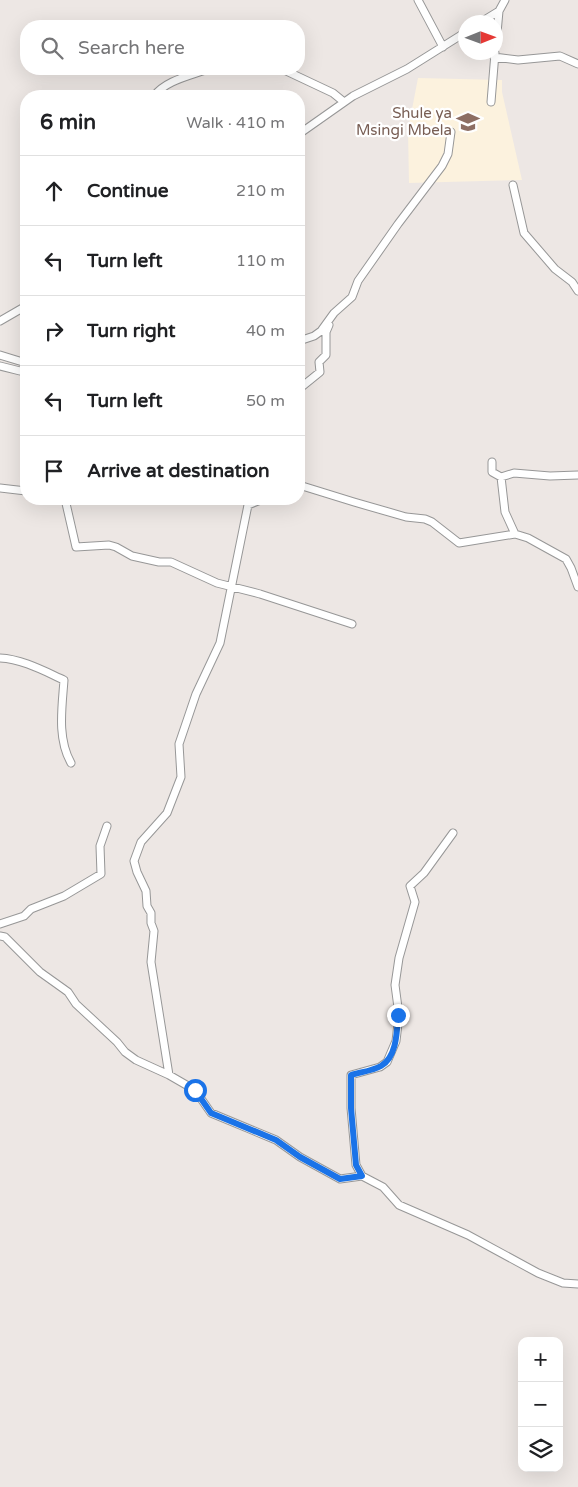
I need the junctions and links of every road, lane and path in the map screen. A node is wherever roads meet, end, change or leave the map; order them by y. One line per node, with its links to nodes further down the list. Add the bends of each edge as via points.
1 (418, 0): 7 (street)
2 (505, 0): 3 (street)
3 (499, 11): 4 (street); 5 (street)
4 (492, 15)
5 (499, 15)
6 (458, 37): 7 (street)
7 (443, 46): 14 (street)
8 (503, 57): 10 (street, via 518,60 560,56)
9 (494, 60): 15 (street)
10 (578, 64)
11 (192, 75): 13 (street)
12 (295, 75): 14 (street, via 333,93)
13 (158, 90)
14 (344, 102): 16 (street)
15 (491, 102)
16 (305, 130)
17 (451, 132): 21 (street, via 448,154 442,166 358,281 352,297)
18 (513, 185): 19 (street, via 524,233)
19 (578, 291)
20 (20, 309): 22 (street)
21 (334, 313): 23 (street, via 321,331); 28 (street, via 326,332 326,354 319,362 320,372)
22 (0, 321)
23 (305, 339)
24 (0, 355): 25 (street)
25 (20, 361)
26 (0, 366): 27 (street)
27 (20, 371)
28 (305, 384)
29 (492, 462): 31 (street, via 492,472)
30 (578, 475): 31 (street, via 514,473)
31 (501, 477): 37 (street, via 505,512)
32 (305, 486): 37 (street, via 432,522 459,543)
33 (0, 488): 34 (street)
34 (20, 490)
35 (67, 505): 39 (street, via 76,547 109,545 132,556 170,562)
36 (248, 505): 39 (street)
37 (515, 534): 38 (street, via 566,558)
38 (578, 587)
39 (230, 588): 40 (street, via 260,594); 47 (street, via 220,643 196,694 179,744 181,777 167,813 141,842 134,861 146,891 154,931 151,962)
40 (352, 624)
41 (0, 658): 42 (street, via 28,664 64,680 62,742)
42 (71, 763)
43 (107, 826): 45 (street, via 100,846 101,874 64,896 31,908 24,916)
44 (453, 833): 48 (street, via 424,873 410,886 415,902 395,985 396,1041 387,1062 351,1075 356,1165)
45 (0, 924)
46 (0, 936): 47 (street, via 68,992 125,1052)
47 (169, 1075): 48 (street, via 195,1090 211,1113 276,1140 340,1179)
48 (362, 1176): 49 (street, via 383,1187 399,1205 468,1235 538,1272 563,1283)
49 (578, 1284)

